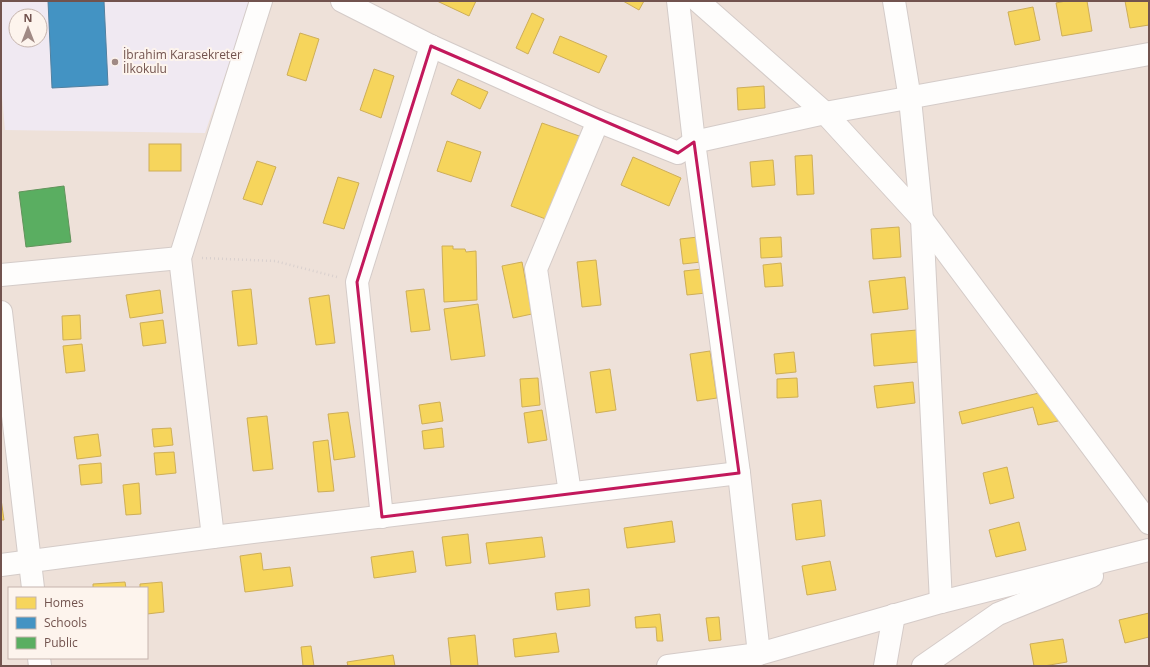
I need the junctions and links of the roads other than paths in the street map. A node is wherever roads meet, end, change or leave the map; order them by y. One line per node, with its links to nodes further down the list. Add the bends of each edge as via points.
1 (261, 1): 13 (street)
2 (342, 1): 6 (street)
3 (678, 1): 11 (street)
4 (698, 1): 9 (street)
5 (894, 1): 8 (street)
6 (431, 46): 10 (street); 18 (street, via 357,282)
7 (1149, 54): 8 (street)
8 (910, 98): 9 (street); 12 (street)
9 (824, 114): 11 (street); 12 (street)
10 (598, 121): 11 (street, via 678,153); 17 (street, via 536,269)
11 (694, 142): 16 (street)
12 (922, 219): 19 (street); 25 (street)
13 (180, 258): 14 (street); 20 (street)
14 (1, 275)
15 (1, 312): 22 (street)
16 (739, 473): 17 (street); 27 (street)
17 (570, 493): 18 (street)
18 (382, 517): 20 (street)
19 (1149, 524)
20 (213, 537): 22 (street)
21 (1149, 552): 25 (street); 30 (street, via 998,614)
22 (30, 562): 23 (street); 24 (street)
23 (1, 565)
24 (33, 587)
25 (941, 602): 26 (street)
26 (894, 616): 27 (street); 29 (street)
27 (759, 654): 28 (street)
28 (668, 666)
29 (885, 666)
30 (923, 666)

